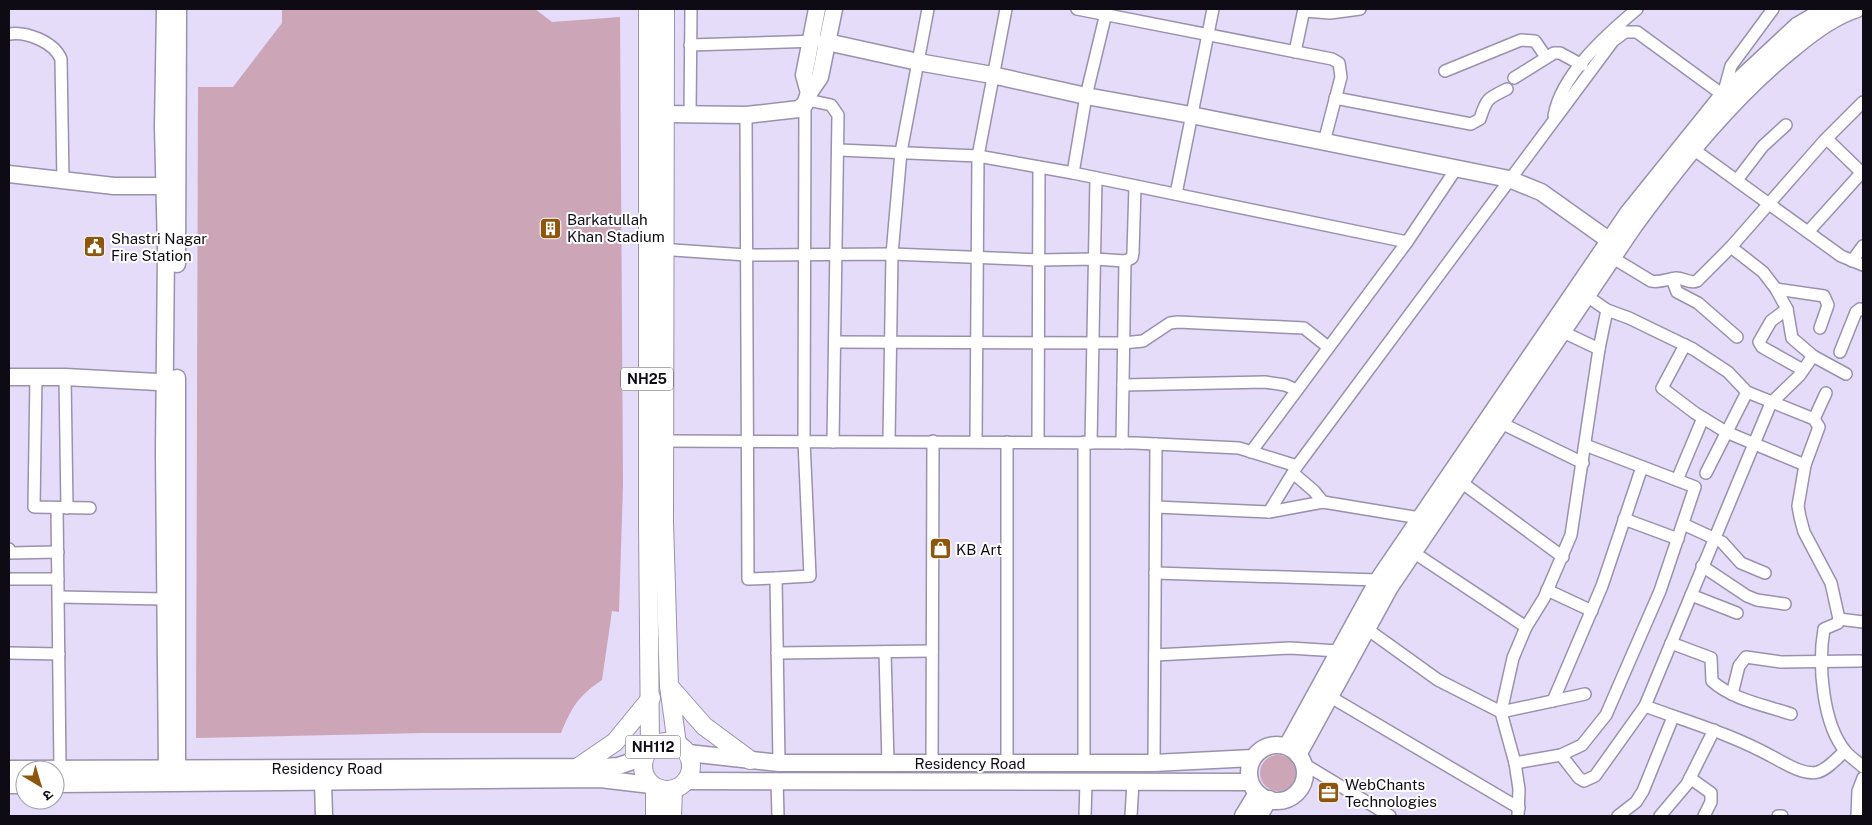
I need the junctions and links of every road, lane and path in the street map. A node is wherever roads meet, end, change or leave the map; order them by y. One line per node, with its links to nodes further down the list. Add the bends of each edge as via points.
1 (165, 9): 58 (main road)
2 (178, 9): 58 (main road)
3 (648, 9): 67 (main road, NH25)
4 (665, 9): 37 (main road, NH25)
5 (691, 9): 23 (street)
6 (817, 9): 21 (main road)
7 (834, 9): 22 (main road)
8 (928, 9): 26 (street)
9 (1006, 9): 29 (street)
10 (1077, 9): 18 (street)
11 (1213, 9): 20 (street)
12 (1360, 9): 17 (street, via 1330,13)
13 (1637, 9): 27 (street, via 1598,44)
14 (1773, 9): 32 (street, via 1731,66)
15 (1826, 9): 32 (main road, via 1797,26)
16 (1857, 9): 45 (main road, via 1813,32 1770,67)
17 (1304, 10): 24 (street)
18 (1106, 12): 20 (street); 33 (street)
19 (9, 34): 57 (street, via 42,41 58,52 61,59)
20 (1207, 34): 24 (street); 40 (street)
21 (810, 41): 22 (street); 23 (street); 35 (main road, via 804,75)
22 (827, 42): 26 (main road); 35 (main road, via 820,78)
23 (690, 45): 38 (street)
24 (1295, 52): 34 (street, via 1332,59 1339,64 1340,77)
25 (1546, 57): 27 (street, via 1560,53); 28 (street, via 1534,41 1521,40); 30 (street)
26 (918, 62): 29 (main road); 47 (street)
27 (1582, 65): 41 (street, via 1558,99)
28 (1445, 71)
29 (992, 75): 33 (main road); 48 (street)
30 (1514, 78)
31 (1508, 89): 34 (street, via 1487,100 1480,119 1471,124)
32 (1723, 95): 41 (street, via 1646,37 1632,31 1625,32 1613,41); 64 (main road, via 1628,213)
33 (1086, 96): 40 (main road); 52 (street)
34 (1335, 98): 44 (street)
35 (807, 99): 39 (main road, via 792,111); 46 (street, via 835,109 838,115); 70 (street)
36 (1863, 102): 43 (street)
37 (664, 114): 38 (main road); 67 (main road, NH25)
38 (690, 114): 39 (main road)
39 (746, 114): 68 (street)
40 (1192, 115): 44 (main road); 60 (street)
41 (1553, 120): 55 (street)
42 (1786, 125): 56 (street, via 1763,146)
43 (1827, 139): 51 (street); 61 (street)
44 (1324, 142): 50 (main road)
45 (1693, 149): 56 (street); 72 (main road)
46 (838, 150): 47 (street); 71 (street)
47 (901, 152): 48 (street); 69 (street)
48 (978, 156): 49 (street); 73 (street)
49 (1039, 168): 52 (street); 75 (street)
50 (1456, 169): 55 (main road); 63 (street)
51 (1863, 172): 62 (street)
52 (1073, 173): 54 (street)
53 (9, 174): 57 (main road)
54 (1096, 178): 59 (street); 74 (street)
55 (1509, 179): 64 (main road, via 1542,192); 131 (street)
56 (1737, 180): 61 (street)
57 (63, 181): 58 (main road, via 114,186)
58 (170, 186): 103 (main road)
59 (1134, 186): 60 (street); 76 (street, via 1133,253 1132,258)
60 (1176, 194): 63 (street)
61 (1770, 204): 62 (street); 66 (street)
62 (1808, 232): 77 (street)
63 (1407, 242): 94 (street)
64 (1610, 242): 140 (main road)
65 (1863, 246): 77 (street)
66 (1731, 247): 78 (street, via 1697,281); 79 (street, via 1762,272)
67 (656, 250): 68 (street); 114 (main road, NH25); 181 (main road, NH25, via 648,521)
68 (746, 254): 70 (street); 115 (street)
69 (892, 254): 71 (street); 73 (street); 88 (street)
70 (805, 255): 71 (street); 116 (street)
71 (835, 256): 87 (street)
72 (1613, 258): 78 (street, via 1651,281); 80 (main road)
73 (977, 259): 75 (street); 89 (street)
74 (1095, 259): 75 (street); 76 (street); 91 (street)
75 (1040, 260): 90 (street)
76 (1125, 261): 92 (street)
77 (1858, 263)
78 (1672, 279): 86 (street, via 1677,292 1698,303)
79 (1776, 290): 81 (street); 84 (street, via 1824,296 1828,305)
80 (1587, 296): 82 (street); 85 (main road)
81 (1787, 308): 97 (street, via 1792,338); 98 (street, via 1771,321 1759,342 1762,347)
82 (1607, 310): 93 (street); 95 (street)
83 (1863, 310): 96 (street, via 1856,312)
84 (1820, 328)
85 (1563, 332): 95 (street); 111 (main road)
86 (1737, 337)
87 (835, 342): 88 (street); 119 (street)
88 (891, 342): 89 (street); 113 (street)
89 (976, 342): 90 (street); 118 (street)
90 (1038, 342): 91 (street); 121 (street)
91 (1092, 342): 92 (street); 122 (street)
92 (1123, 342): 94 (street, via 1143,341 1170,323 1178,322 1304,328); 104 (street)
93 (1685, 345): 106 (street, via 1728,372); 109 (street, via 1662,388)
94 (1328, 347): 105 (street)
95 (1599, 349): 126 (street)
96 (1840, 352)
97 (1813, 356): 98 (street); 99 (street)
98 (1803, 370): 108 (street)
99 (1846, 374)
100 (9, 377): 101 (main road)
101 (36, 377): 102 (main road); 137 (street, via 34,507)
102 (65, 377): 103 (main road); 137 (street)
103 (172, 383): 159 (main road); 205 (main road)
104 (1123, 385): 105 (street, via 1265,382); 123 (street)
105 (1297, 390): 127 (street)
106 (1747, 392): 108 (street); 112 (street)
107 (1826, 393): 110 (street)
108 (1771, 403): 110 (street); 125 (street)
109 (1703, 418): 112 (street); 133 (street)
110 (1814, 419): 129 (street, via 1820,427)
111 (1502, 423): 128 (street); 134 (main road)
112 (1726, 432): 125 (street); 132 (street)
113 (889, 440): 117 (street); 119 (street)
114 (664, 441): 115 (street); 177 (main road, NH25)
115 (746, 441): 116 (street); 152 (street, via 748,579)
116 (804, 441): 119 (street); 152 (street, via 810,576)
117 (933, 441): 118 (street); 168 (street)
118 (976, 441): 120 (street)
119 (832, 442)
120 (1007, 442): 121 (street); 200 (street)
121 (1038, 442): 122 (street)
122 (1087, 442): 123 (street); 201 (street)
123 (1122, 443): 124 (street)
124 (1156, 444): 127 (street, via 1239,448); 136 (street)
125 (1754, 444): 129 (street); 143 (street)
126 (1585, 446): 128 (street); 130 (street)
127 (1251, 452): 131 (street)
128 (1583, 463): 148 (street, via 1571,535)
129 (1805, 464): 163 (street, via 1798,506 1800,517 1804,532 1831,583)
130 (1642, 467): 133 (street); 141 (street)
131 (1295, 470): 135 (street); 139 (street)
132 (1706, 473)
133 (1677, 480): 142 (street, via 1695,487)
134 (1461, 482): 147 (main road); 148 (street)
135 (1323, 502): 139 (street); 140 (street)
136 (1156, 507): 139 (street); 150 (street)
137 (62, 508): 138 (street); 146 (street)
138 (90, 508)
139 (1269, 512)
140 (1420, 518): 155 (main road)
141 (1624, 519): 144 (street); 161 (street)
142 (1683, 524): 143 (street); 144 (street)
143 (1714, 538): 149 (street); 151 (street, via 1726,545 1740,563)
144 (1678, 539): 192 (street, via 1660,591 1606,715 1582,745)
145 (9, 549): 146 (street, via 9,553)
146 (58, 552): 154 (street)
147 (1413, 552): 165 (street); 166 (main road)
148 (1563, 556): 156 (street)
149 (1702, 566): 157 (street); 160 (street, via 1747,596)
150 (1156, 573): 155 (street); 174 (street)
151 (1765, 573)
152 (776, 578): 172 (street)
153 (9, 579): 154 (street)
154 (58, 579): 158 (street)
155 (1378, 580): 169 (main road)
156 (1548, 590): 161 (street); 165 (street)
157 (1690, 595): 162 (street); 167 (street)
158 (59, 597): 159 (street); 173 (street)
159 (164, 599): 205 (main road)
160 (1785, 604)
161 (1592, 611): 182 (street)
162 (1737, 613)
163 (1840, 619): 164 (street); 175 (street, via 1824,629)
164 (1863, 622)
165 (1526, 626): 184 (street, via 1508,672)
166 (1367, 629): 180 (main road); 184 (street, via 1438,680)
167 (1670, 643): 179 (street, via 1711,658 1712,681); 183 (street)
168 (932, 651): 170 (street); 199 (street)
169 (1338, 651): 174 (street, via 1290,648); 191 (main road)
170 (885, 652): 172 (street); 198 (street)
171 (9, 653): 173 (street)
172 (777, 653): 197 (street)
173 (59, 654): 194 (street)
174 (1155, 655): 196 (street)
175 (1822, 660): 176 (street); 179 (street, via 1781,662 1746,657 1739,666); 189 (street, via 1825,704)
176 (1860, 661)
177 (668, 686): 188 (main road, NH25); 195 (main road, via 704,726)
178 (1585, 694): 182 (street)
179 (1732, 694): 185 (street)
180 (1329, 696): 191 (main road); 217 (street)
181 (651, 698): 190 (main road, NH25); 204 (main road, via 615,742)
182 (1553, 701): 184 (street)
183 (1645, 706): 186 (street); 192 (street, via 1594,776 1584,781 1579,778)
184 (1501, 712): 202 (street)
185 (1791, 714)
186 (1673, 716): 187 (street); 227 (street, via 1644,791)
187 (1714, 730): 189 (street, via 1808,772 1826,768); 208 (street)
188 (682, 748): 190 (main road, NH112, via 663,742); 195 (main road, Residency Road); 214 (main road, NH112, via 691,767)
189 (1845, 751): 203 (street)
190 (647, 753): 204 (main road, Residency Road, via 618,766); 215 (main road, NH112, via 643,769)
191 (1296, 755): 193 (main road, via 1268,746); 216 (main road, via 1305,777 1296,793 1288,798); 226 (street)
192 (1561, 755): 202 (street)
193 (1254, 758): 196 (main road, Residency Road); 216 (main road, via 1249,773)
194 (58, 760)
195 (750, 760): 197 (main road, Residency Road)
196 (1154, 762): 201 (main road, Residency Road)
197 (779, 763): 198 (main road, Residency Road)
198 (888, 763): 199 (main road, Residency Road)
199 (932, 763): 200 (main road, Residency Road)
200 (1007, 763): 201 (main road, Residency Road)
201 (1084, 763)
202 (1515, 763): 217 (street)
203 (1863, 767)
204 (577, 768): 205 (main road, Residency Road)
205 (172, 769): 206 (main road, Residency Road)
206 (65, 777)
207 (65, 777): 211 (main road, Residency Road)
208 (1690, 778): 228 (street); 229 (street, via 1711,793 1711,802)
209 (1863, 778): 232 (street, via 1858,791)
210 (777, 781): 213 (main road, Residency Road); 214 (main road, Residency Road); 221 (street)
211 (323, 782): 215 (main road, Residency Road, via 600,779); 218 (main road)
212 (1133, 782): 213 (main road, Residency Road); 216 (main road, Residency Road); 223 (street)
213 (1086, 783): 222 (street)
214 (680, 785): 215 (main road, via 662,790); 220 (main road)
215 (653, 786): 219 (main road)
216 (1259, 791): 224 (main road); 225 (main road)
217 (1519, 812)
218 (324, 816)
219 (655, 816)
220 (672, 816)
221 (778, 816)
222 (1085, 816)
223 (1132, 816)
224 (1242, 816)
225 (1259, 816)
226 (1390, 816)
227 (1618, 816)
228 (1660, 816)
229 (1704, 816)
230 (1778, 816): 231 (street)
231 (1782, 816)
232 (1857, 816)

